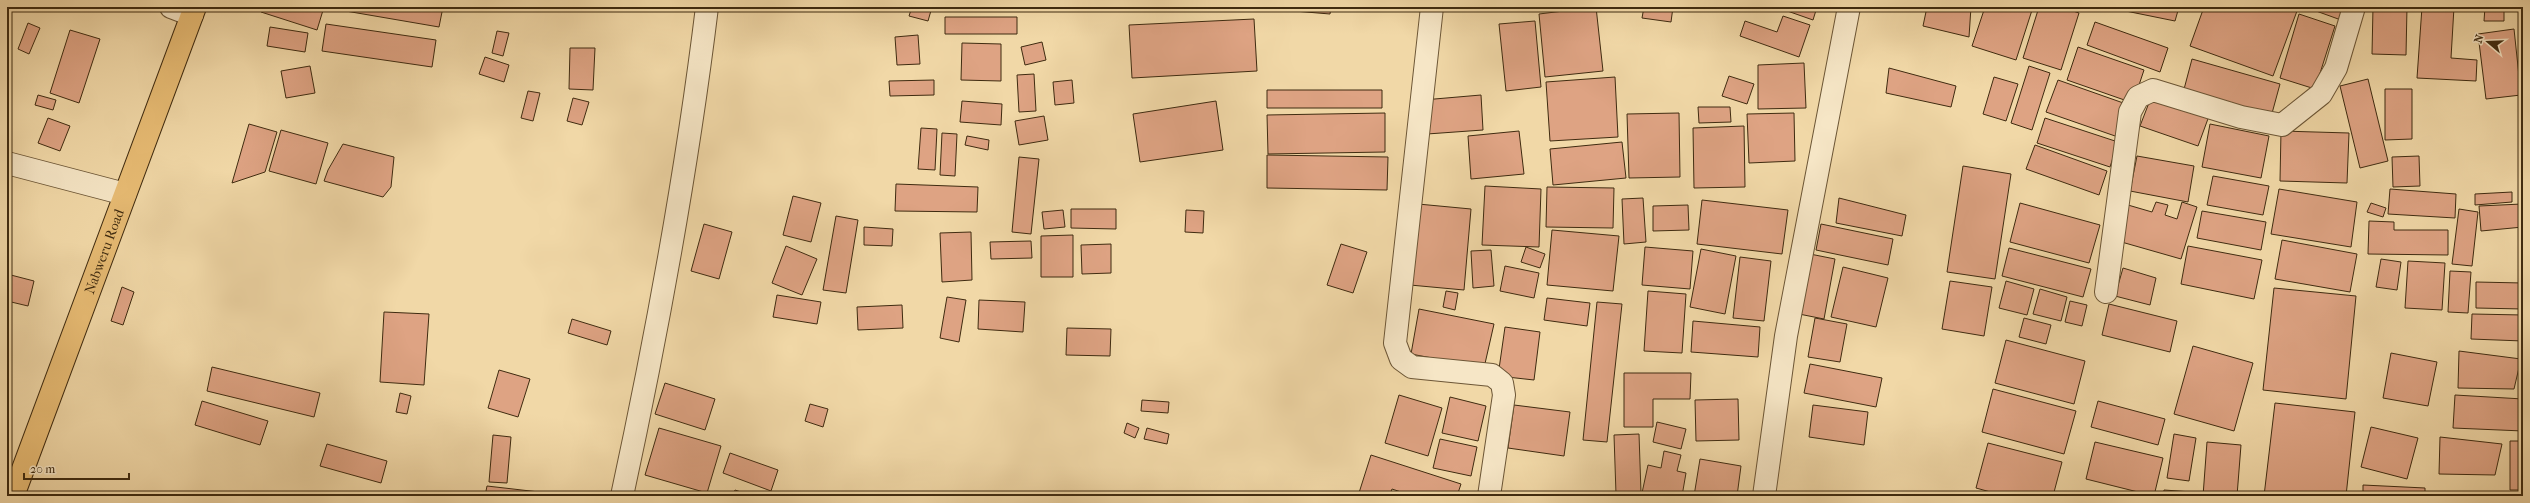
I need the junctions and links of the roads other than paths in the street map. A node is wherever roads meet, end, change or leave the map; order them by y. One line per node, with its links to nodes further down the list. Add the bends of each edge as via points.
1 (171, 7): 6 (street)
2 (707, 7): 11 (street, via 696,98 654,351)
3 (1432, 7): 12 (street, via 1395,343 1401,359 1412,367 1492,375 1502,383 1504,394)
4 (1849, 7): 13 (street, via 1786,336)
5 (2354, 7): 9 (street, via 2336,68 2321,94 2282,125 2242,117 2153,90 2138,96 2130,112)
6 (194, 11): 8 (main road, Nabweru Road)
7 (7, 163): 8 (street)
8 (125, 194): 10 (main road, Nabweru Road)
9 (2106, 292)
10 (13, 496)
11 (622, 496)
12 (1489, 496)
13 (1764, 496)

